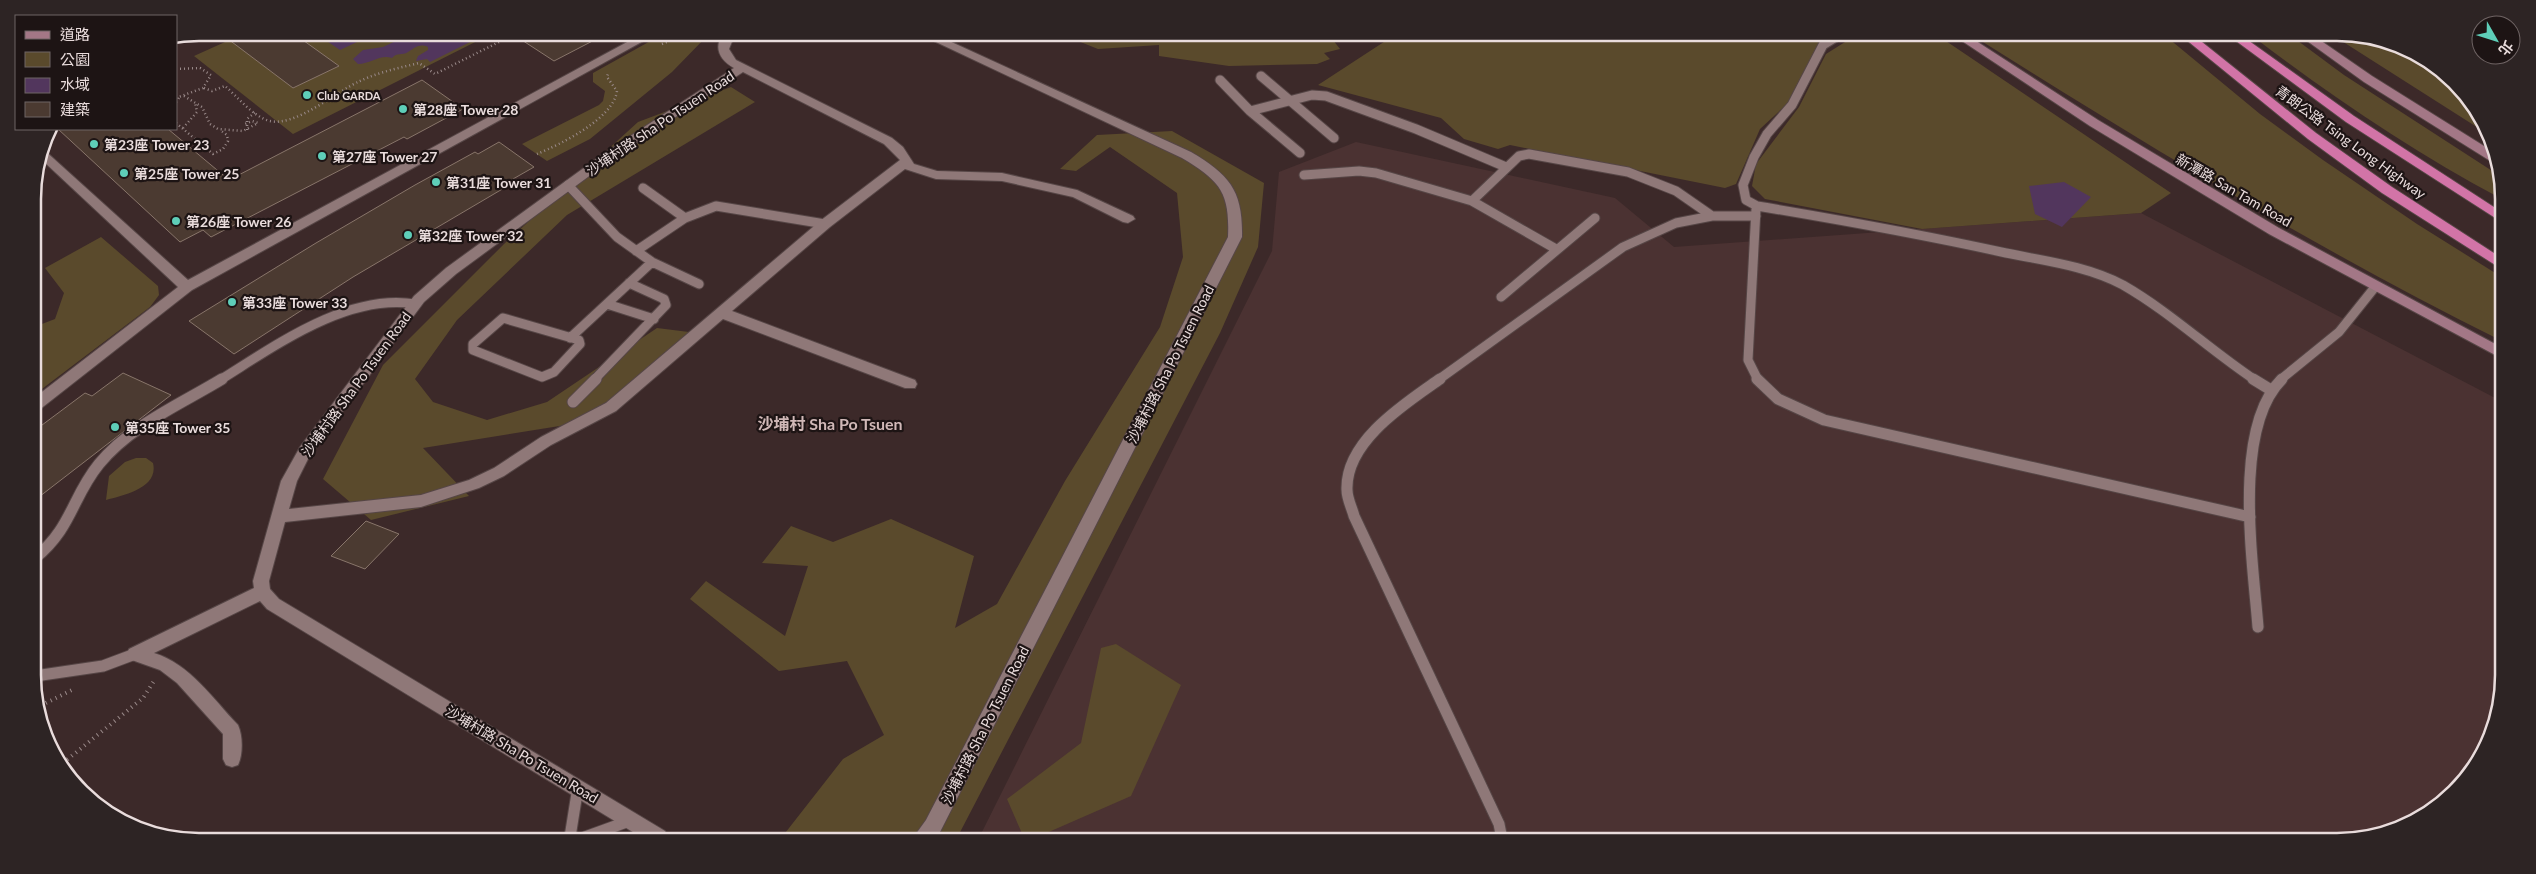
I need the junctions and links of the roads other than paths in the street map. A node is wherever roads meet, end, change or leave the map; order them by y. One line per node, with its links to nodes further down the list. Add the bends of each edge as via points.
1 (1830, 41): 24 (lane, via 1824,45 1792,106 1767,134 1754,157 1743,185 1746,200)
2 (1969, 41): 38 (street, 新潭路 San Tam Road, via 2188,181)
3 (2194, 41): 33 (highway, 青朗公路 Tsing Long Highway, via 2312,136 2387,190)
4 (2242, 41): 25 (highway, 青朗公路 Tsing Long Highway, via 2350,119)
5 (2313, 41): 16 (street)
6 (649, 42): 37 (street)
7 (725, 42): 9 (street, 沙埔村路 Sha Po Tsuen Road, via 722,48 725,56)
8 (940, 42): 64 (street, 沙埔村路 Sha Po Tsuen Road, via 1207,166 1226,184 1236,209 1235,237)
9 (742, 68): 18 (street, via 888,141); 21 (street, 沙埔村路 Sha Po Tsuen Road)
10 (1261, 76): 12 (lane)
11 (1220, 80): 13 (lane)
12 (1292, 100): 13 (lane); 14 (lane); 19 (lane, via 1312,94 1326,96)
13 (1250, 111): 15 (lane)
14 (1334, 138)
15 (1300, 153)
16 (2487, 154)
17 (47, 158): 37 (street)
18 (907, 161): 29 (street, via 910,167 936,175 1002,177 1077,194); 30 (street)
19 (1506, 167): 23 (lane); 26 (lane, via 1519,156 1530,154 1628,172 1676,191)
20 (1304, 175): 23 (lane, via 1376,173)
21 (568, 185): 32 (lane, via 616,237); 40 (street, 沙埔村路 Sha Po Tsuen Road, via 451,271)
22 (643, 188): 27 (lane)
23 (1472, 201): 31 (lane)
24 (1756, 211): 26 (lane); 47 (lane, via 1907,231 2090,271 2122,285 2163,311 2226,361); 51 (lane, via 1748,360 1753,377 1785,405 1824,420)
25 (2495, 213)
26 (1712, 216): 60 (lane, via 1676,223 1623,248 1386,418 1364,443 1354,463 1347,489 1354,516 1500,824)
27 (685, 218): 30 (lane, via 716,206); 32 (lane)
28 (1595, 218): 31 (lane)
29 (1128, 219)
30 (825, 224): 42 (street)
31 (1556, 249): 39 (lane)
32 (636, 251): 34 (lane)
33 (2495, 260)
34 (652, 262): 35 (lane); 36 (lane)
35 (629, 283): 41 (lane); 43 (lane, via 664,299 666,305)
36 (699, 284)
37 (187, 287): 48 (street)
38 (2375, 287): 45 (street, 新潭路 San Tam Road); 47 (lane, via 2340,331)
39 (1500, 297)
40 (415, 304): 50 (street, 沙埔村路 Sha Po Tsuen Road, via 305,451 289,481); 52 (lane, via 382,303 341,314 278,345 146,425 100,462 81,491 64,530)
41 (607, 304): 43 (lane); 44 (lane)
42 (720, 312): 46 (street); 50 (street, via 611,407 474,484 420,501)
43 (654, 319): 49 (lane)
44 (570, 338): 44 (lane, via 578,340 578,348 554,372 542,377 471,347 503,318)
45 (2495, 349)
46 (910, 384)
47 (2271, 390): 51 (lane, via 2253,435)
48 (42, 400)
49 (574, 402)
50 (280, 516): 53 (street, 沙埔村路 Sha Po Tsuen Road, via 261,581)
51 (2250, 517): 54 (lane)
52 (41, 553)
53 (262, 592): 55 (street); 58 (street, 沙埔村路 Sha Po Tsuen Road, via 273,604)
54 (2258, 627)
55 (135, 654): 56 (lane, via 103,666); 57 (street, via 166,664 184,678 232,731)
56 (41, 675)
57 (232, 759)
58 (578, 787): 59 (street, 沙埔村路 Sha Po Tsuen Road); 61 (lane)
59 (632, 820): 62 (lane); 63 (street, 沙埔村路 Sha Po Tsuen Road)
60 (1501, 832)
61 (571, 833)
62 (597, 833)
63 (652, 833)
64 (927, 833)

